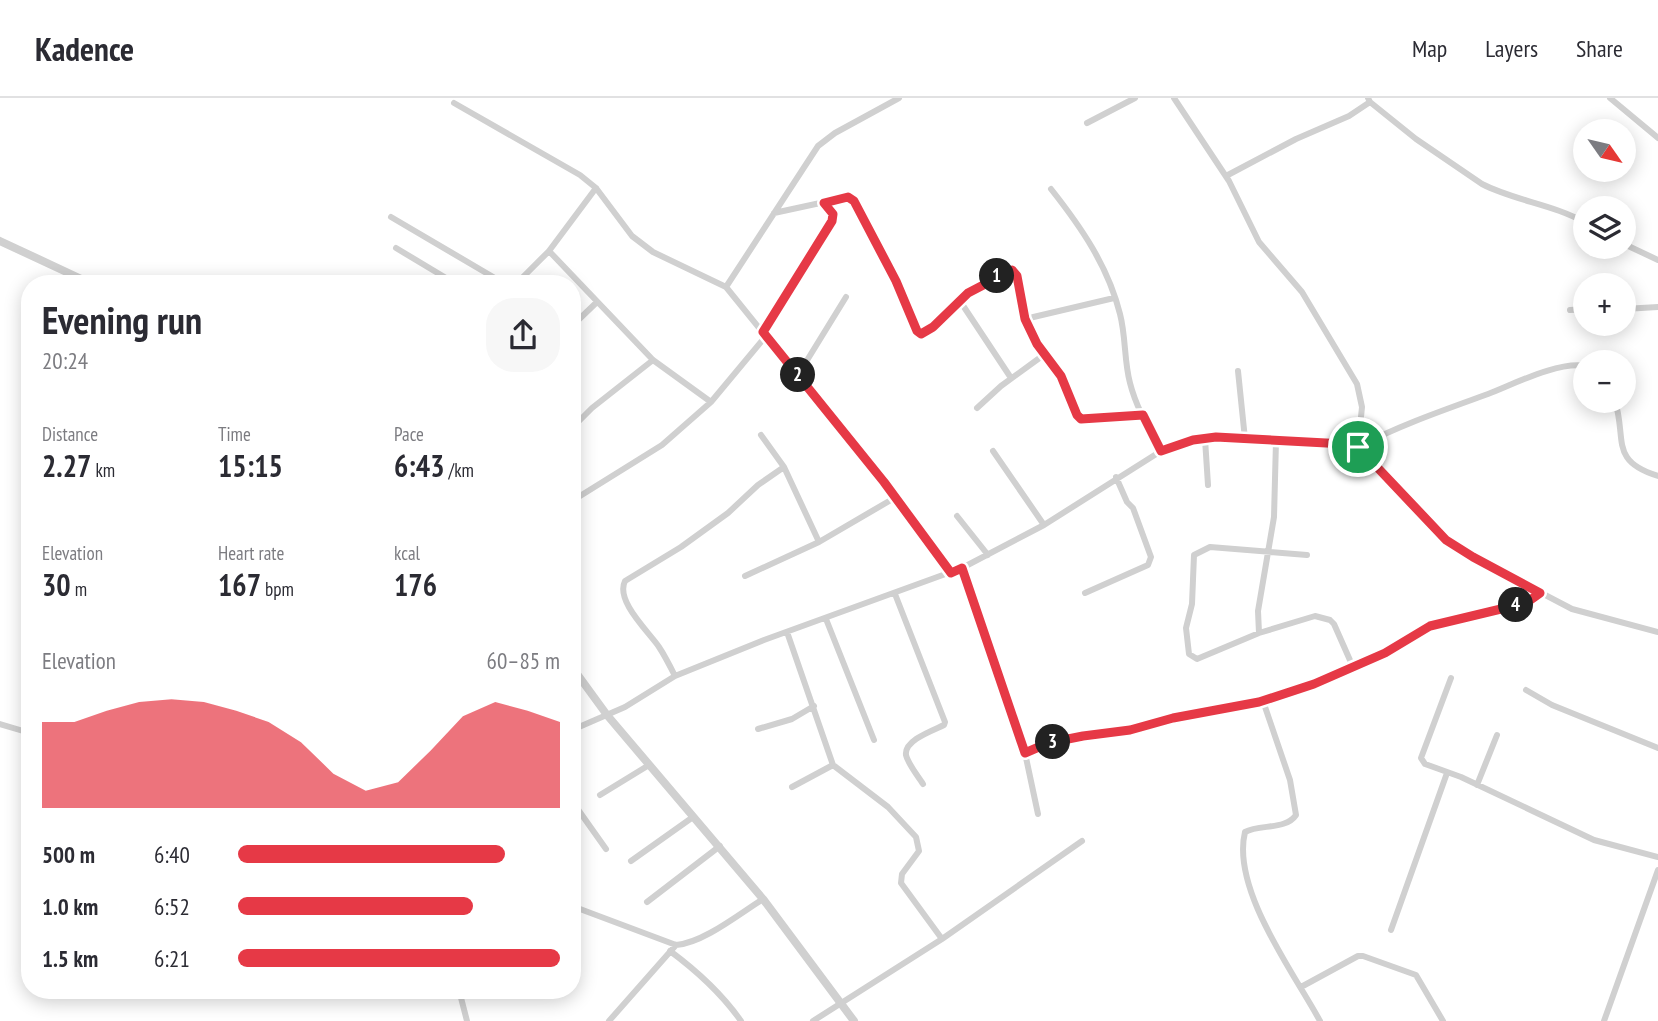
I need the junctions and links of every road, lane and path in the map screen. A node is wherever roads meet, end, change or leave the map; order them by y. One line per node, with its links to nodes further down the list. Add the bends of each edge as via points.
1 (899, 98): 15 (street, via 818,146)
2 (1111, 98): 8 (street)
3 (1135, 98): 8 (street)
4 (1174, 98): 11 (street)
5 (1610, 98): 10 (street)
6 (1369, 100): 11 (street, via 1349,116); 16 (street, via 1482,184)
7 (454, 103): 12 (street)
8 (1115, 108): 9 (street)
9 (1087, 122)
10 (1658, 138)
11 (1226, 176): 56 (street, via 1259,242 1302,292 1357,384 1362,407)
12 (596, 188): 21 (street); 29 (street, via 632,236 653,252)
13 (1051, 189): 31 (street, via 1097,253)
14 (824, 203): 15 (street); 32 (street, via 848,197 854,201 917,331 925,334); 40 (street, via 833,214 832,221)
15 (774, 213): 29 (street)
16 (1573, 216)
17 (391, 217): 25 (street)
18 (0, 241): 23 (street)
19 (396, 248): 24 (street)
20 (1636, 250): 22 (street)
21 (549, 251): 26 (street); 27 (street)
22 (1658, 260)
23 (73, 275)
24 (441, 275)
25 (490, 275)
26 (525, 275)
27 (572, 275)
28 (581, 285): 33 (street)
29 (726, 287): 40 (street)
30 (846, 297): 45 (street)
31 (1114, 298): 39 (street); 50 (street, via 1126,338 1129,381)
32 (960, 300): 39 (street, via 1012,270); 46 (street)
33 (597, 302): 38 (street); 42 (street)
34 (1658, 307): 35 (street)
35 (1636, 308)
36 (1570, 310): 37 (street)
37 (1573, 310)
38 (581, 317)
39 (1025, 319): 41 (street)
40 (765, 334): 45 (street); 47 (street)
41 (1045, 354): 46 (street); 50 (street, via 1081,419)
42 (653, 360): 47 (street); 51 (street)
43 (1573, 366): 56 (street, via 1393,429)
44 (1238, 371): 54 (street)
45 (798, 375): 64 (street)
46 (1012, 378): 48 (street)
47 (711, 402): 63 (street, via 662,445)
48 (977, 408)
49 (1618, 413): 60 (street, via 1626,456 1640,470)
50 (1143, 415): 58 (street)
51 (581, 419)
52 (761, 435): 59 (street)
53 (1205, 439): 54 (street); 58 (street); 62 (street)
54 (1245, 439): 55 (street)
55 (1276, 441): 56 (street); 68 (street)
56 (1358, 447): 75 (street, via 1446,540)
57 (993, 451): 66 (street)
58 (1161, 451): 61 (street)
59 (783, 467): 67 (street); 82 (street, via 728,513 622,587)
60 (1658, 476)
61 (1116, 477): 66 (street); 74 (street, via 1133,508 1150,562)
62 (1208, 485)
63 (581, 495)
64 (895, 497): 67 (street); 72 (street)
65 (957, 516): 69 (street)
66 (1044, 524): 69 (street)
67 (819, 542): 73 (street)
68 (1269, 552): 70 (street); 80 (street, via 1258,611); 80 (street, via 1210,547 1194,555 1186,628 1189,654 1197,659)
69 (988, 555): 71 (street)
70 (1307, 555)
71 (962, 568): 72 (street); 96 (street)
72 (951, 573): 76 (street)
73 (745, 576)
74 (1085, 593)
75 (1540, 593): 79 (street, via 1572,609); 81 (street, via 1526,603 1430,626)
76 (895, 594): 77 (street); 100 (street, via 946,722 907,748 906,755)
77 (826, 619): 78 (street); 94 (street)
78 (787, 632): 82 (street); 87 (street)
79 (1658, 632)
80 (1259, 633): 81 (street, via 1322,617 1334,624)
81 (1353, 667): 86 (street)
82 (675, 676): 88 (street)
83 (1451, 678): 99 (street, via 1421,758)
84 (581, 679): 88 (street)
85 (1526, 690): 95 (street)
86 (1263, 701): 96 (street, via 1048,743); 119 (street, via 1290,780 1296,815 1288,822 1245,832 1248,883)
87 (814, 706): 91 (street, via 792,719); 98 (street)
88 (607, 715): 90 (street); 97 (street)
89 (0, 723): 92 (street)
90 (581, 726)
91 (758, 729)
92 (21, 730)
93 (1497, 735): 101 (street)
94 (874, 740)
95 (1658, 748)
96 (1025, 753): 105 (street)
97 (649, 765): 103 (street); 106 (street)
98 (833, 765): 102 (street); 117 (street, via 883,803 916,837 919,851 902,874 901,883)
99 (1447, 773): 101 (street); 116 (street)
100 (923, 784)
101 (1477, 785): 110 (street, via 1594,840)
102 (792, 787)
103 (600, 795)
104 (581, 814): 109 (street)
105 (1038, 814)
106 (694, 817): 108 (street); 111 (street)
107 (1082, 841): 117 (street)
108 (720, 846): 113 (street); 114 (street)
109 (606, 849)
110 (1658, 857)
111 (631, 860)
112 (1658, 870): 129 (street)
113 (762, 899): 118 (street, via 703,936); 121 (street)
114 (647, 902)
115 (581, 910): 118 (street)
116 (1391, 930)
117 (942, 939): 121 (street)
118 (673, 948): 123 (street); 124 (street)
119 (1301, 987): 127 (street); 128 (street, via 1363,956 1416,975)
120 (461, 999): 122 (street)
121 (838, 1003): 125 (street); 126 (street)
122 (467, 1021)
123 (609, 1021)
124 (741, 1021)
125 (813, 1021)
126 (854, 1021)
127 (1320, 1021)
128 (1443, 1021)
129 (1604, 1021)

